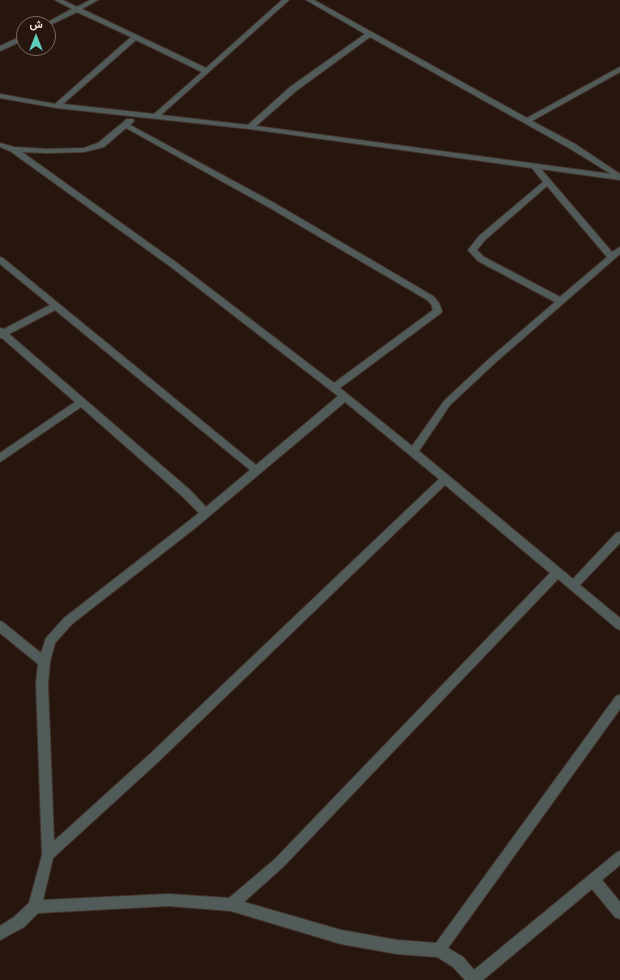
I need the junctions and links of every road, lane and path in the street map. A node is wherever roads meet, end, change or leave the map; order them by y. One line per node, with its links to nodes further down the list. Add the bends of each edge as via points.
1 (58, 0): 5 (street)
2 (95, 0): 5 (street)
3 (286, 0): 12 (street)
4 (309, 0): 7 (street)
5 (77, 9): 6 (street); 8 (street)
6 (56, 20)
7 (369, 34): 17 (street); 19 (street, via 293,89)
8 (135, 37): 12 (street); 14 (street)
9 (16, 41): 10 (street)
10 (0, 49)
11 (620, 69): 17 (street)
12 (206, 71): 16 (street)
13 (0, 96): 14 (street)
14 (57, 106): 15 (street)
15 (136, 115): 16 (street); 18 (street)
16 (156, 116): 19 (street)
17 (527, 121): 23 (street, via 572,146)
18 (125, 125): 21 (street, via 101,145 84,150); 31 (street, via 273,206 436,303 438,311)
19 (250, 127): 22 (street)
20 (0, 145): 21 (street)
21 (13, 149): 31 (street, via 174,265)
22 (535, 167): 23 (street); 24 (street)
23 (620, 178)
24 (548, 182): 26 (street); 28 (street, via 482,238 472,250 481,259)
25 (620, 250): 26 (street)
26 (612, 257): 28 (street)
27 (0, 260): 29 (street)
28 (561, 301): 34 (street, via 447,403)
29 (55, 306): 30 (street); 36 (street)
30 (1, 333): 33 (street)
31 (334, 388): 32 (street)
32 (344, 397): 34 (street); 36 (street)
33 (82, 402): 35 (street); 38 (street)
34 (413, 452): 37 (street)
35 (0, 458)
36 (256, 470): 38 (street)
37 (445, 479): 40 (street); 46 (street, via 160,753)
38 (205, 512): 44 (street, via 68,621 50,641)
39 (620, 536): 41 (street)
40 (557, 573): 41 (street); 49 (street, via 279,863)
41 (573, 586): 42 (street)
42 (620, 625)
43 (0, 626): 44 (street)
44 (44, 662): 46 (street, via 42,684)
45 (620, 700): 53 (street)
46 (48, 855): 50 (street)
47 (620, 857): 48 (street)
48 (593, 880): 51 (street); 54 (street)
49 (231, 905): 50 (street, via 168,900); 53 (street, via 342,937 397,947)
50 (35, 906): 52 (street, via 19,922)
51 (620, 912)
52 (0, 933)
53 (439, 950): 54 (street, via 458,962)
54 (474, 980)

